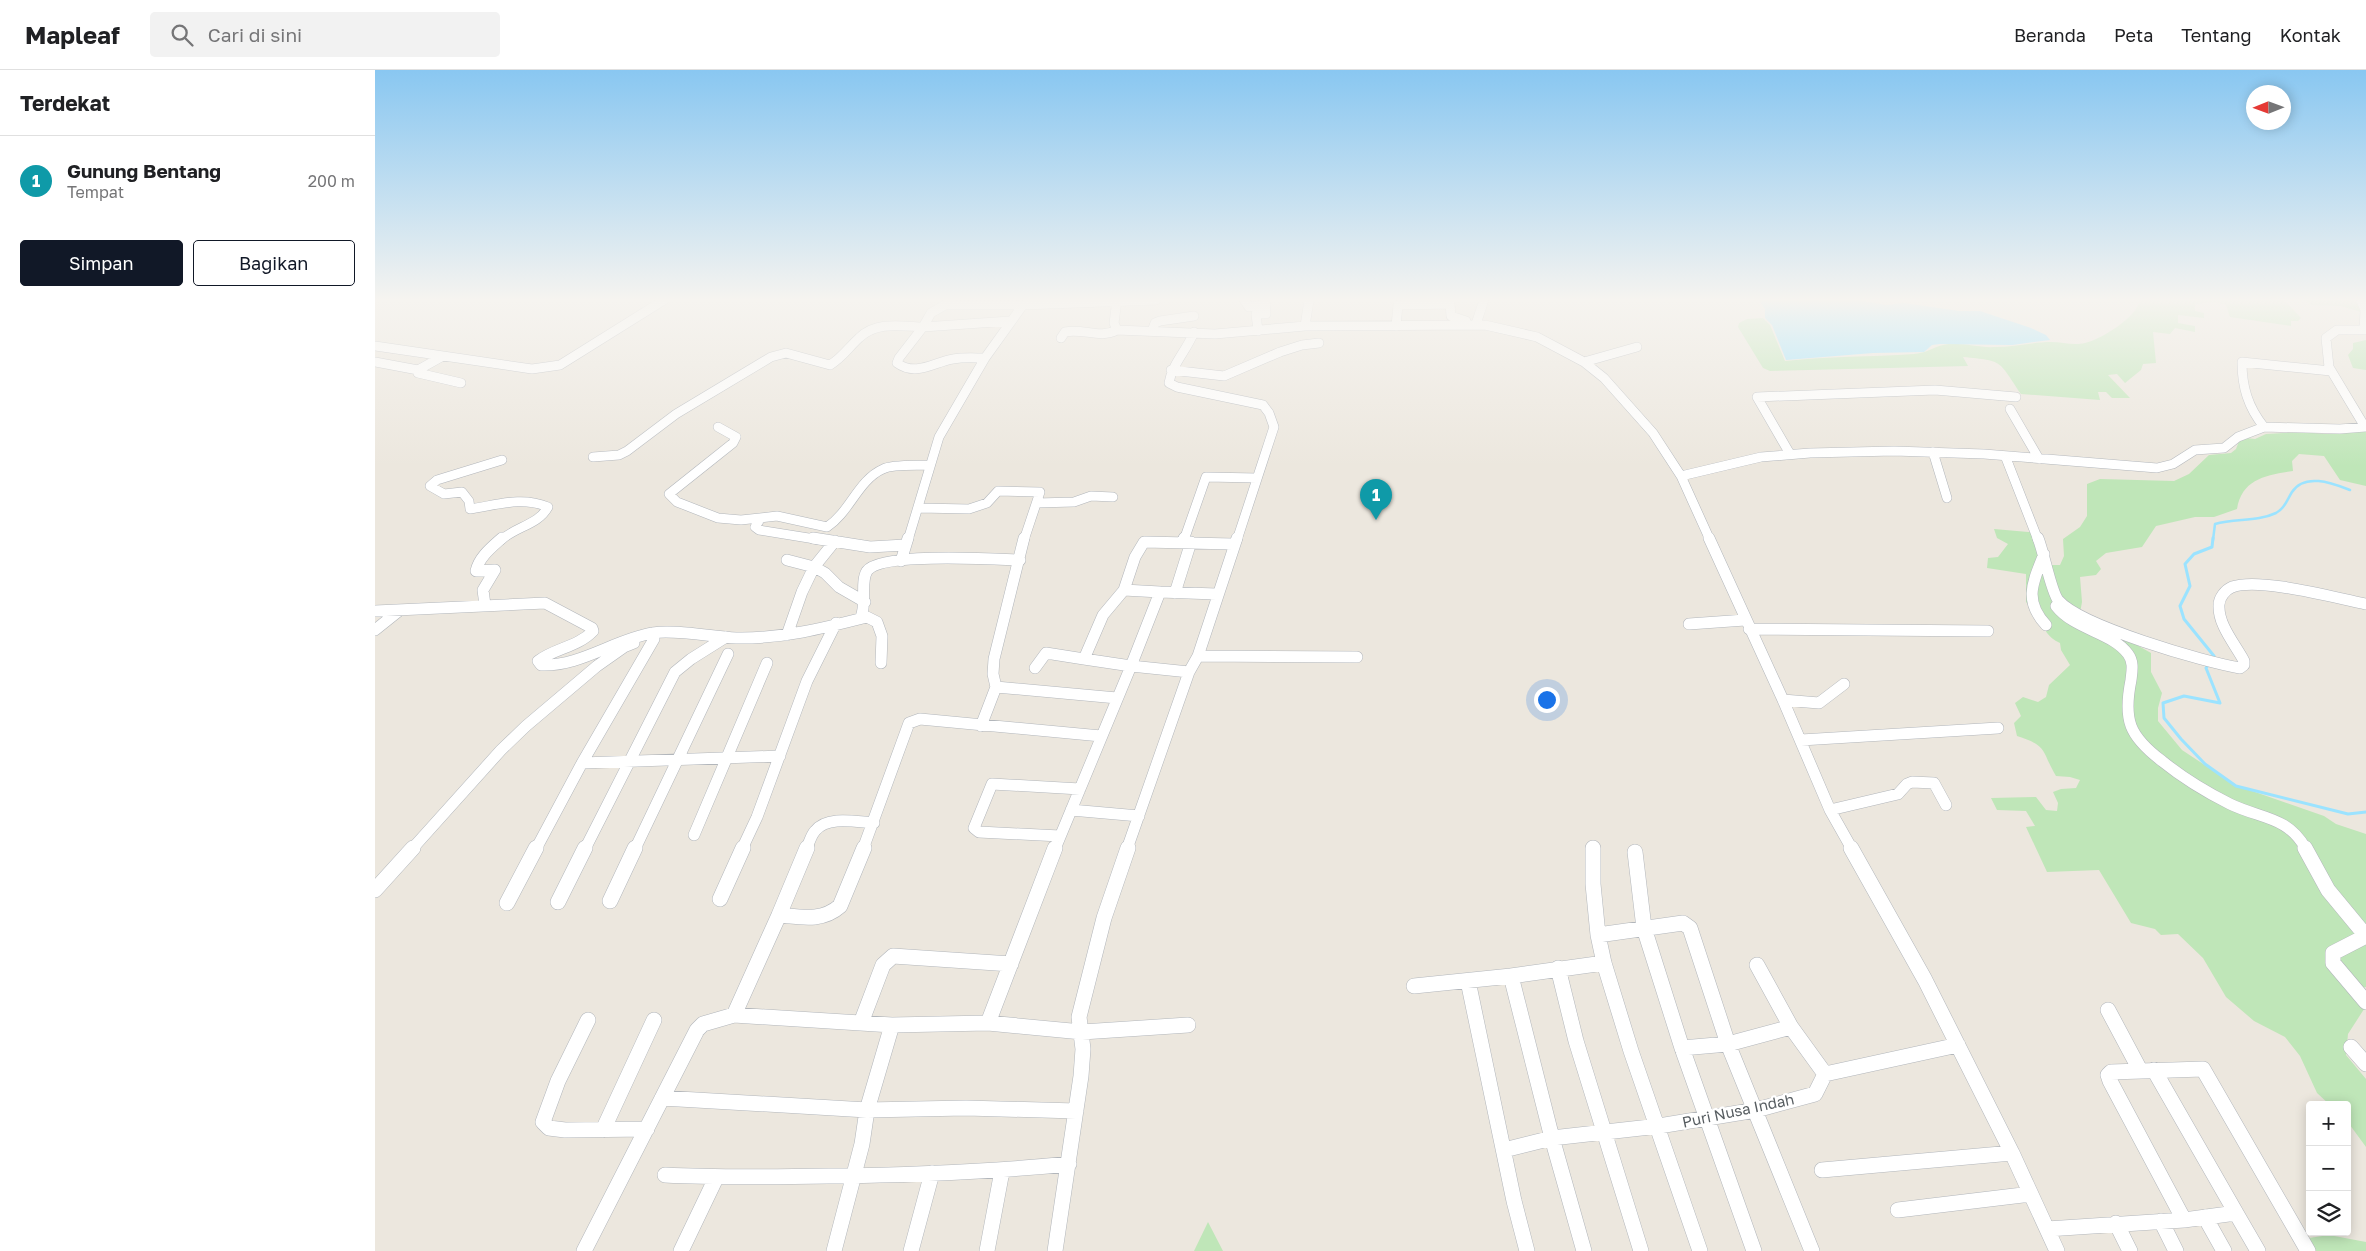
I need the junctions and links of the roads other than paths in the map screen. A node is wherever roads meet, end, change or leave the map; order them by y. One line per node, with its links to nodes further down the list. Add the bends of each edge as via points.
1 (436, 355): 13 (street)
2 (576, 355): 13 (street, via 560,365 532,369)
3 (777, 355): 27 (street, via 676,414 627,451)
4 (795, 355): 5 (street, via 830,365)
5 (844, 355)
6 (901, 355): 14 (street, via 899,365 920,368 951,360)
7 (987, 355): 14 (street)
8 (1182, 355): 18 (street)
9 (1272, 355): 18 (street, via 1224,376)
10 (1571, 355): 16 (street)
11 (1608, 355): 16 (street)
12 (2328, 355): 19 (street)
13 (443, 356): 17 (street)
14 (985, 358): 31 (street, via 945,426)
15 (375, 362): 17 (street)
16 (1584, 362): 32 (street, via 1622,396 1653,433)
17 (418, 370): 20 (street, via 418,373)
18 (1171, 370): 33 (street, via 1168,380 1172,386 1243,399 1267,409 1274,427)
19 (2331, 372): 24 (street, via 2242,362 2245,395 2255,418); 24 (street, via 2365,427)
20 (461, 383)
21 (2016, 397): 26 (street, via 1935,390 1757,397)
22 (2010, 409): 29 (street)
23 (718, 427): 38 (street, via 736,437 733,443 669,496 718,518)
24 (2264, 427): 29 (street, via 2237,437 2224,448 2195,450 2162,467)
25 (1933, 452): 26 (street); 28 (street); 35 (street)
26 (1790, 454): 32 (street, via 1761,457)
27 (593, 458)
28 (2006, 458): 29 (street); 43 (street, via 2015,488)
29 (2039, 459)
30 (502, 460): 55 (street, via 437,480 430,486 444,494 462,492 469,501 470,509 507,501 548,506 536,522 514,529 477,566 476,571 495,570 482,591)
31 (930, 465): 37 (street); 38 (street, via 883,468 865,483 837,520 827,527 777,516)
32 (1681, 476): 61 (street)
33 (1257, 478): 40 (street, via 1206,477); 41 (street)
34 (1113, 497): 36 (street)
35 (1947, 498)
36 (1037, 502): 37 (street, via 1039,492 998,491 988,503 979,507); 46 (street, via 1025,532)
37 (919, 508): 42 (street)
38 (761, 518): 39 (street, via 755,527 759,530)
39 (835, 541): 42 (street, via 870,547); 47 (street)
40 (1187, 542): 41 (street); 48 (street, via 1144,542); 50 (street)
41 (1233, 544): 51 (street)
42 (905, 546): 45 (street)
43 (2044, 554): 52 (street); 62 (street, via 2031,598 2033,609)
44 (787, 560): 47 (street)
45 (901, 560): 46 (street); 53 (street, via 880,563 868,569 864,577)
46 (1020, 560): 79 (street, via 994,659)
47 (814, 567): 53 (street); 66 (street)
48 (1123, 590): 49 (street); 72 (street, via 1103,615)
49 (1160, 592): 50 (street); 75 (street)
50 (1175, 593): 51 (street)
51 (1217, 594): 70 (street)
52 (2057, 598): 54 (street, via 2067,608 2134,638 2240,668 2244,665 2222,620 2219,605 2224,594 2233,587 2265,587); 109 (street, via 2056,606 2066,617 2107,638 2129,654 2133,664 2125,712 2127,722 2141,742 2217,798 2290,828 2323,883)
53 (865, 602): 58 (street)
54 (2366, 604)
55 (485, 605): 56 (street); 65 (street, via 545,603 592,628 590,635 540,659 541,666 568,663 643,634)
56 (400, 610): 57 (street); 63 (street)
57 (375, 612)
58 (861, 617): 59 (street); 73 (street, via 877,622 882,636)
59 (836, 624): 66 (street); 87 (street, via 807,681)
60 (1689, 624): 61 (street)
61 (1747, 625): 64 (street); 81 (street)
62 (2046, 625)
63 (375, 630)
64 (1988, 631)
65 (680, 635): 67 (street); 68 (street)
66 (787, 635): 67 (street)
67 (725, 637): 89 (street, via 675,672)
68 (654, 639): 90 (street); 101 (street, via 624,647 526,726)
69 (727, 654): 88 (street)
70 (1197, 656): 71 (street); 77 (street)
71 (1357, 657)
72 (1084, 659): 75 (street); 76 (street, via 1046,653)
73 (881, 663)
74 (767, 664): 86 (street)
75 (1131, 666): 77 (street); 80 (street)
76 (1035, 668)
77 (1189, 672): 95 (street)
78 (1844, 684): 81 (street, via 1819,703)
79 (996, 687): 80 (street); 82 (street)
80 (1117, 698): 84 (street)
81 (1783, 700): 85 (street)
82 (981, 726): 84 (street); 96 (street, via 920,719 909,723)
83 (1998, 728): 85 (street)
84 (1101, 736): 91 (street)
85 (1801, 740): 94 (street)
86 (726, 756): 87 (street); 88 (street); 97 (street)
87 (779, 756): 102 (street, via 757,817)
88 (676, 759): 89 (street); 104 (street)
89 (630, 761): 90 (street); 103 (street)
90 (582, 763): 105 (street)
91 (1080, 789): 93 (street); 98 (street, via 992,784 974,828 979,832)
92 (1946, 805): 94 (street, via 1934,782 1913,782 1898,794)
93 (1071, 810): 95 (street); 98 (street)
94 (1830, 810): 129 (street, via 1899,930)
95 (1139, 816): 127 (street, via 1104,918 1079,1017)
96 (874, 823): 106 (street, via 838,821 819,826); 106 (street, via 835,912 819,918)
97 (694, 835)
98 (1060, 836): 111 (street)
99 (1593, 848): 108 (street)
100 (1635, 852): 107 (street)
101 (375, 890)
102 (720, 899)
103 (558, 902)
104 (610, 902)
105 (507, 903)
106 (779, 915): 119 (street)
107 (1644, 928): 108 (street); 128 (street, via 1683,923 1690,928); 131 (street)
108 (1598, 936): 110 (street)
109 (2366, 936): 117 (street, via 2333,953 2333,962)
110 (1604, 963): 113 (street); 140 (street, via 1631,1051)
111 (1011, 964): 122 (street, via 893,956 883,965); 123 (street)
112 (1757, 966): 126 (street)
113 (1557, 968): 114 (street); 143 (street)
114 (1511, 976): 115 (street); 144 (street)
115 (1468, 981): 116 (street); 145 (street)
116 (1414, 986)
117 (2366, 1002)
118 (2108, 1010): 133 (street)
119 (734, 1015): 122 (street); 135 (street, via 703,1024 697,1030)
120 (588, 1020): 142 (street, via 558,1081 543,1122 549,1128)
121 (654, 1020): 142 (street)
122 (861, 1023): 124 (street)
123 (988, 1023): 124 (street); 127 (street)
124 (893, 1025): 136 (street)
125 (1188, 1025): 127 (street)
126 (1791, 1027): 128 (street); 134 (street)
127 (1082, 1032): 138 (street, via 1083,1056)
128 (1728, 1044): 131 (street); 137 (street)
129 (1958, 1044): 134 (street); 146 (street)
130 (2351, 1046): 132 (street)
131 (1682, 1048): 139 (street)
132 (2366, 1064)
133 (2147, 1070): 156 (street); 158 (street, via 2111,1072 2109,1078); 179 (street, via 2203,1069)
134 (1825, 1074): 137 (street, Puri Nusa Indah, via 1815,1094)
135 (662, 1098): 136 (street); 141 (street)
136 (867, 1110): 138 (street); 152 (street)
137 (1756, 1110): 139 (street, Puri Nusa Indah); 173 (street)
138 (1076, 1111): 147 (street)
139 (1707, 1118): 140 (street, Puri Nusa Indah); 172 (street)
140 (1659, 1126): 143 (street, Puri Nusa Indah); 171 (street)
141 (647, 1129): 142 (street); 162 (street)
142 (603, 1130)
143 (1605, 1131): 144 (street, Puri Nusa Indah); 170 (street)
144 (1552, 1138): 145 (street, Puri Nusa Indah); 169 (street)
145 (1504, 1150): 168 (street)
146 (2012, 1153): 148 (street); 154 (street)
147 (1069, 1164): 149 (street); 167 (street)
148 (1822, 1170)
149 (1002, 1171): 150 (street); 166 (street)
150 (933, 1173): 152 (street); 165 (street)
151 (665, 1175): 153 (street)
152 (853, 1176): 153 (street); 164 (street)
153 (716, 1178): 163 (street)
154 (2031, 1194): 155 (street); 161 (street)
155 (1898, 1210)
156 (2236, 1213): 157 (street); 178 (street)
157 (2205, 1217): 158 (street); 177 (street)
158 (2184, 1220): 159 (street)
159 (2161, 1221): 160 (street); 176 (street)
160 (2116, 1223): 161 (street); 175 (street)
161 (2047, 1229): 174 (street)
162 (584, 1251)
163 (681, 1251)
164 (834, 1251)
165 (911, 1251)
166 (987, 1251)
167 (1055, 1251)
168 (1527, 1251)
169 (1584, 1251)
170 (1641, 1251)
171 (1700, 1251)
172 (1754, 1251)
173 (1811, 1251)
174 (2057, 1251)
175 (2129, 1251)
176 (2177, 1251)
177 (2225, 1251)
178 (2257, 1251)
179 (2308, 1251)

